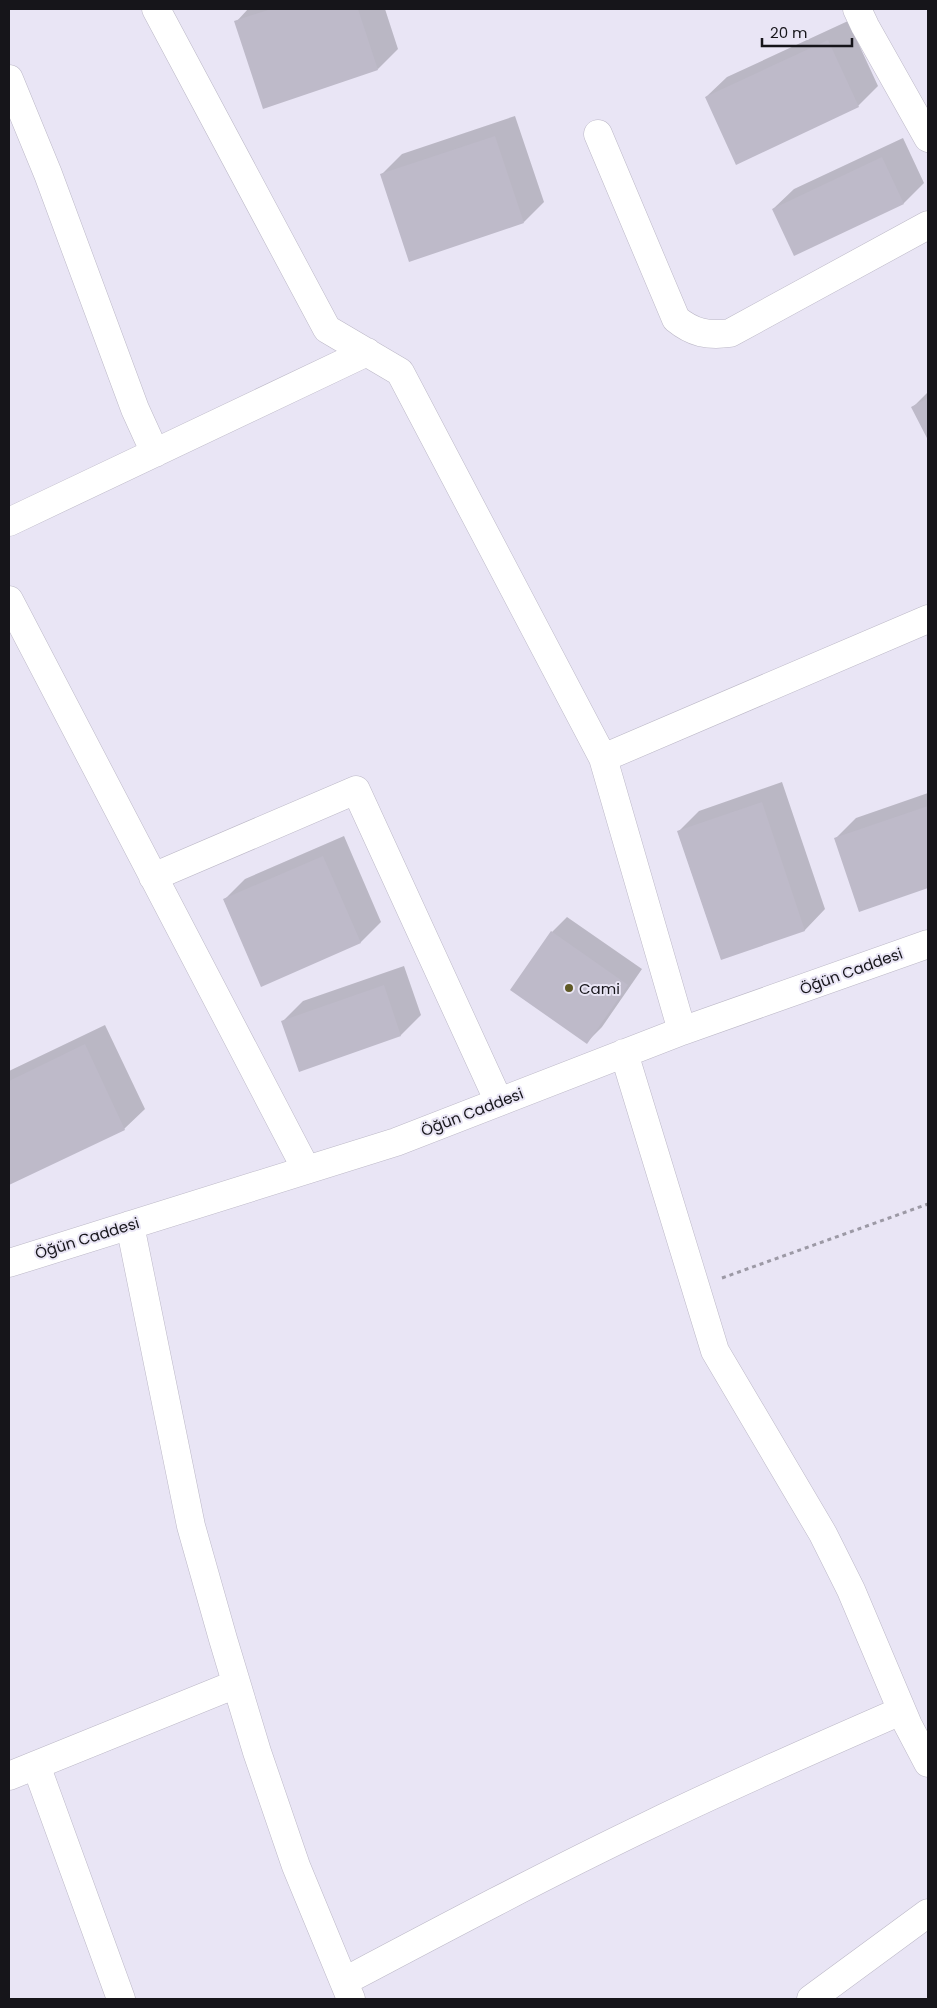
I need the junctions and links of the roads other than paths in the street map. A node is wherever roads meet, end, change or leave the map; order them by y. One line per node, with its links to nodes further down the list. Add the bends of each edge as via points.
1 (156, 9): 7 (street, via 327,329)
2 (858, 9): 5 (street)
3 (9, 78): 8 (street)
4 (598, 134): 6 (street, via 676,319 703,334 730,332)
5 (928, 138)
6 (928, 226)
7 (366, 352): 8 (street); 12 (street, via 400,372)
8 (155, 453): 9 (street)
9 (9, 522)
10 (9, 600): 13 (street)
11 (928, 619): 12 (street)
12 (603, 758): 15 (street)
13 (153, 877): 17 (street, via 356,790); 18 (street)
14 (928, 944): 15 (street, Öğün Caddesi)
15 (682, 1031): 16 (street, Öğün Caddesi)
16 (624, 1053): 17 (street, Öğün Caddesi); 22 (street, via 715,1351 823,1534)
17 (499, 1102): 18 (street, Öğün Caddesi, via 396,1142)
18 (306, 1170): 19 (street, Öğün Caddesi)
19 (130, 1225): 20 (street, Öğün Caddesi); 21 (street, via 191,1526)
20 (9, 1263)
21 (236, 1684): 24 (street); 27 (street, via 296,1866)
22 (902, 1711): 23 (street); 27 (street, via 774,1766 495,1901)
23 (928, 1763)
24 (36, 1765): 25 (street); 28 (street)
25 (9, 1776)
26 (928, 1913): 29 (street)
27 (348, 1990)
28 (120, 1999)
29 (811, 1999)

